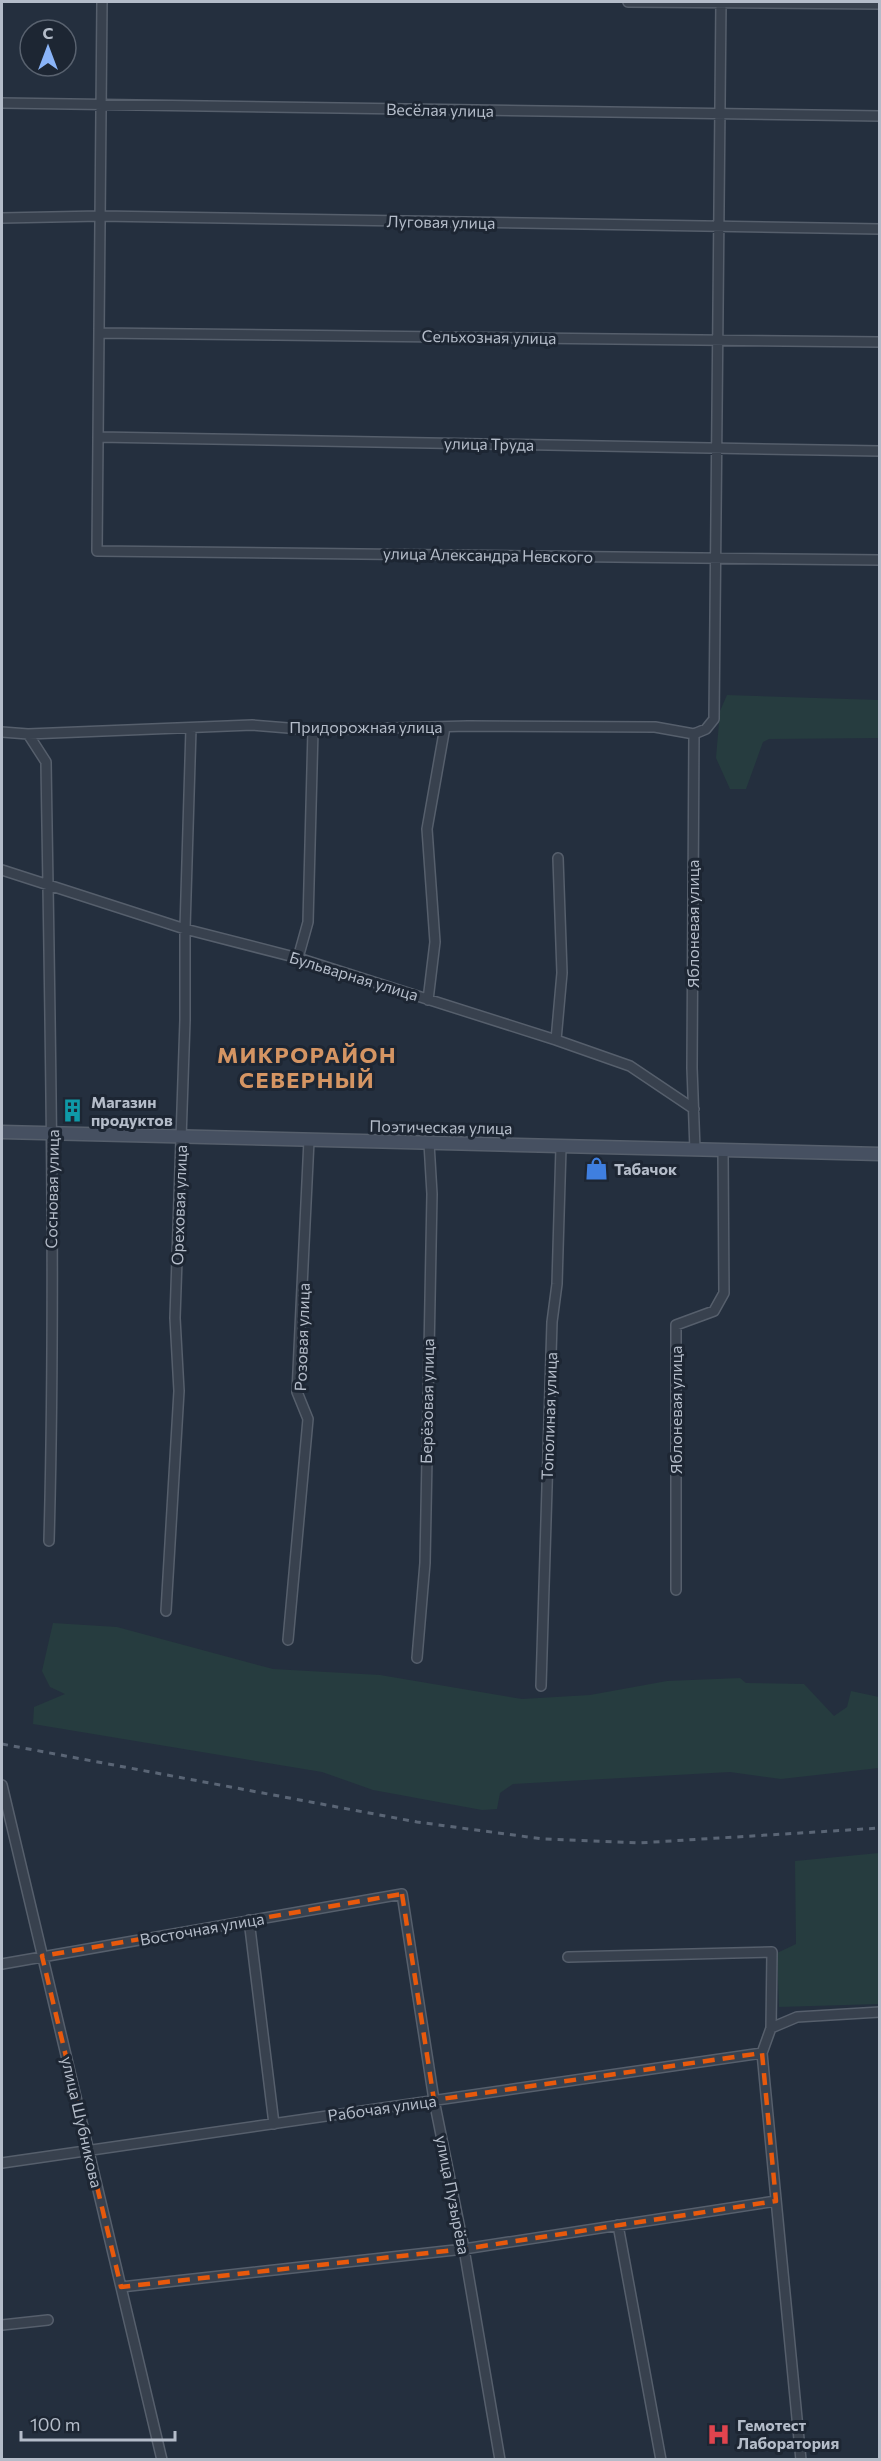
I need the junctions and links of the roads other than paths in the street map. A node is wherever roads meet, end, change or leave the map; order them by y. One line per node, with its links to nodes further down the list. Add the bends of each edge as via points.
1 (102, 2): 6 (street)
2 (628, 2): 3 (street)
3 (721, 2): 4 (street); 7 (street)
4 (879, 4)
5 (2, 103): 6 (street, Весёлая улица)
6 (101, 105): 7 (street, Весёлая улица); 9 (street)
7 (720, 114): 8 (street, Весёлая улица); 11 (street)
8 (879, 116)
9 (100, 216): 10 (street, Луговая улица); 11 (street, Луговая улица); 13 (street)
10 (2, 218)
11 (719, 226): 12 (street, Луговая улица); 14 (street)
12 (879, 229)
13 (99, 333): 14 (street, Сельхозная улица); 16 (street)
14 (718, 340): 15 (street, Сельхозная улица); 17 (street)
15 (879, 342)
16 (98, 437): 17 (street, улица Труда); 19 (street, улица Александра Невского, via 97,551)
17 (717, 448): 18 (street, улица Труда); 19 (street)
18 (879, 451)
19 (716, 558): 20 (street, улица Александра Невского); 26 (street, via 714,719 706,729)
20 (879, 560)
21 (445, 727): 23 (street, Придорожная улица); 26 (street, Придорожная улица, via 655,727); 32 (street, via 427,829 435,942)
22 (191, 728): 23 (street, Придорожная улица, via 252,725); 25 (street, Придорожная улица); 30 (street, Ореховая улица)
23 (313, 730): 31 (street, via 308,922)
24 (2, 732): 25 (street, Придорожная улица)
25 (28, 734): 29 (street, Сосновая улица, via 46,762)
26 (694, 734): 34 (street, Яблоневая улица)
27 (558, 858): 33 (street, via 562,973)
28 (2, 870): 29 (street, Бульварная улица)
29 (48, 885): 30 (street, Бульварная улица); 36 (street, Сосновая улица)
30 (185, 929): 31 (street, Бульварная улица); 37 (street, Ореховая улица)
31 (298, 957): 32 (street, Бульварная улица)
32 (428, 1000): 33 (street, Бульварная улица)
33 (556, 1040): 34 (street, Бульварная улица, via 630,1066)
34 (694, 1109): 41 (street, Яблоневая улица)
35 (2, 1132): 36 (street, Поэтическая улица)
36 (53, 1134): 37 (street, Поэтическая улица); 44 (street, Сосновая улица, via 54,1372)
37 (181, 1137): 38 (street, Поэтическая улица); 46 (street, Ореховая улица, via 175,1318 179,1391)
38 (309, 1140): 39 (street, Поэтическая улица); 47 (street, Розовая улица, via 297,1392 308,1419)
39 (429, 1143): 40 (street, Поэтическая улица); 48 (street, Берёзовая улица, via 432,1194 425,1563)
40 (561, 1147): 41 (street, Поэтическая улица); 49 (street, Тополиная улица)
41 (695, 1150): 42 (street, Поэтическая улица)
42 (723, 1151): 43 (street, Поэтическая улица); 45 (street, Яблоневая улица, via 724,1293 714,1311 676,1325)
43 (879, 1154)
44 (49, 1541)
45 (676, 1590)
46 (166, 1611)
47 (288, 1640)
48 (417, 1658)
49 (541, 1686)
50 (2, 1785): 53 (street, улица Шубникова)
51 (402, 1894): 52 (street, Восточная улица); 59 (street, улица Пузырёва)
52 (249, 1920): 53 (street, Восточная улица); 60 (street)
53 (42, 1956): 55 (street, Восточная улица); 61 (street, улица Шубникова)
54 (568, 1957): 57 (street, via 772,1952)
55 (2, 1964)
56 (879, 2012): 57 (street, via 797,2017)
57 (771, 2028): 58 (street)
58 (762, 2053): 59 (street, Рабочая улица); 63 (street)
59 (434, 2100): 60 (street, Рабочая улица); 65 (street, улица Пузырёва)
60 (274, 2124): 61 (street, Рабочая улица)
61 (88, 2151): 62 (street, Рабочая улица); 66 (street, улица Шубникова)
62 (2, 2163)
63 (776, 2201): 64 (street); 72 (street)
64 (618, 2225): 65 (street); 71 (street)
65 (464, 2249): 66 (street); 70 (street, улица Пузырёва)
66 (121, 2287): 69 (street, улица Шубникова)
67 (48, 2320): 68 (street)
68 (2, 2325)
69 (162, 2460)
70 (500, 2460)
71 (661, 2460)
72 (801, 2460)

